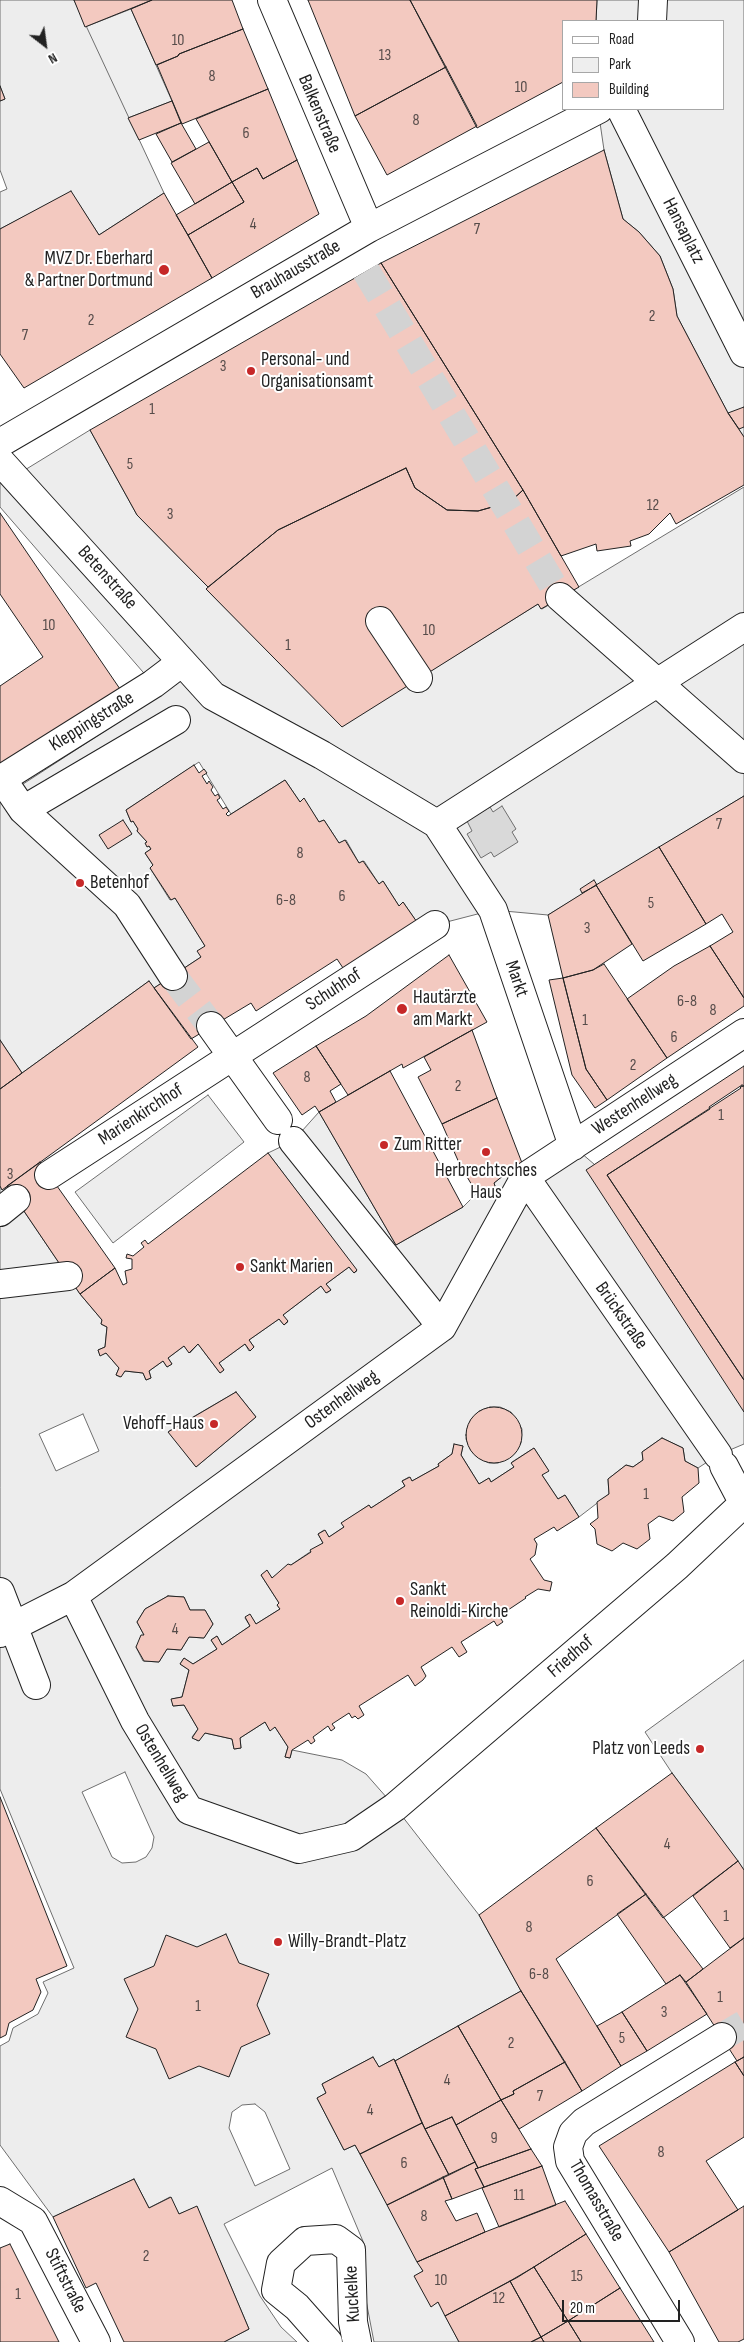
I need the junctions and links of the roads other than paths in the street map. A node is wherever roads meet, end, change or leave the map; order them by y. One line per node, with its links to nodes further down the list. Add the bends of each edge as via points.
1 (272, 0): 6 (street, Balkenstraße)
2 (653, 0): 3 (street)
3 (652, 20)
4 (597, 110): 6 (street, Brauhausstraße)
5 (622, 110): 7 (street, Hansaplatz)
6 (369, 228): 8 (street, Brauhausstraße)
7 (744, 352)
8 (0, 443)
9 (0, 461): 13 (street, Betenstraße)
10 (560, 597): 15 (street)
11 (380, 620): 14 (street)
12 (744, 627): 15 (street)
13 (182, 662): 16 (street, Betenstraße); 17 (street, Kleppingstraße)
14 (418, 678)
15 (656, 682): 19 (street); 22 (street)
16 (213, 696): 17 (street, via 179,718); 18 (street, Betenstraße)
17 (81, 750): 20 (street, Kleppingstraße); 21 (street)
18 (322, 755): 22 (street, Markt)
19 (744, 759)
20 (1, 780): 21 (street)
21 (23, 810): 24 (street, via 127,905)
22 (437, 824): 28 (street, Markt, via 493,910)
23 (435, 925): 27 (street, Schuhhof)
24 (172, 976)
25 (211, 1026): 27 (street)
26 (744, 1033): 28 (street, Westenhellweg)
27 (233, 1055): 29 (street, Marienkirchhof); 33 (street, via 285,1130)
28 (573, 1146): 30 (street, Westenhellweg)
29 (49, 1174)
30 (525, 1177): 33 (street, Ostenhellweg); 34 (street, Brückstraße, via 721,1461)
31 (68, 1276): 32 (street)
32 (0, 1284)
33 (442, 1327): 36 (street, Ostenhellweg)
34 (744, 1504): 39 (street, Friedhof, via 677,1566)
35 (0, 1592): 37 (street)
36 (73, 1596): 37 (street, Ostenhellweg); 39 (street, Ostenhellweg, via 135,1721 189,1810 299,1849 327,1850)
37 (6, 1630): 38 (street)
38 (36, 1685)
39 (395, 1807)
40 (722, 2037): 45 (street, Thomasstraße, via 584,2122 573,2133 568,2147 570,2161)
41 (0, 2200): 42 (street, Stiftstraße, via 33,2221)
42 (96, 2342)
43 (328, 2342): 44 (street, Kuckelke, via 276,2290 281,2263 305,2241 336,2239 351,2250)
44 (356, 2342)
45 (680, 2342)

